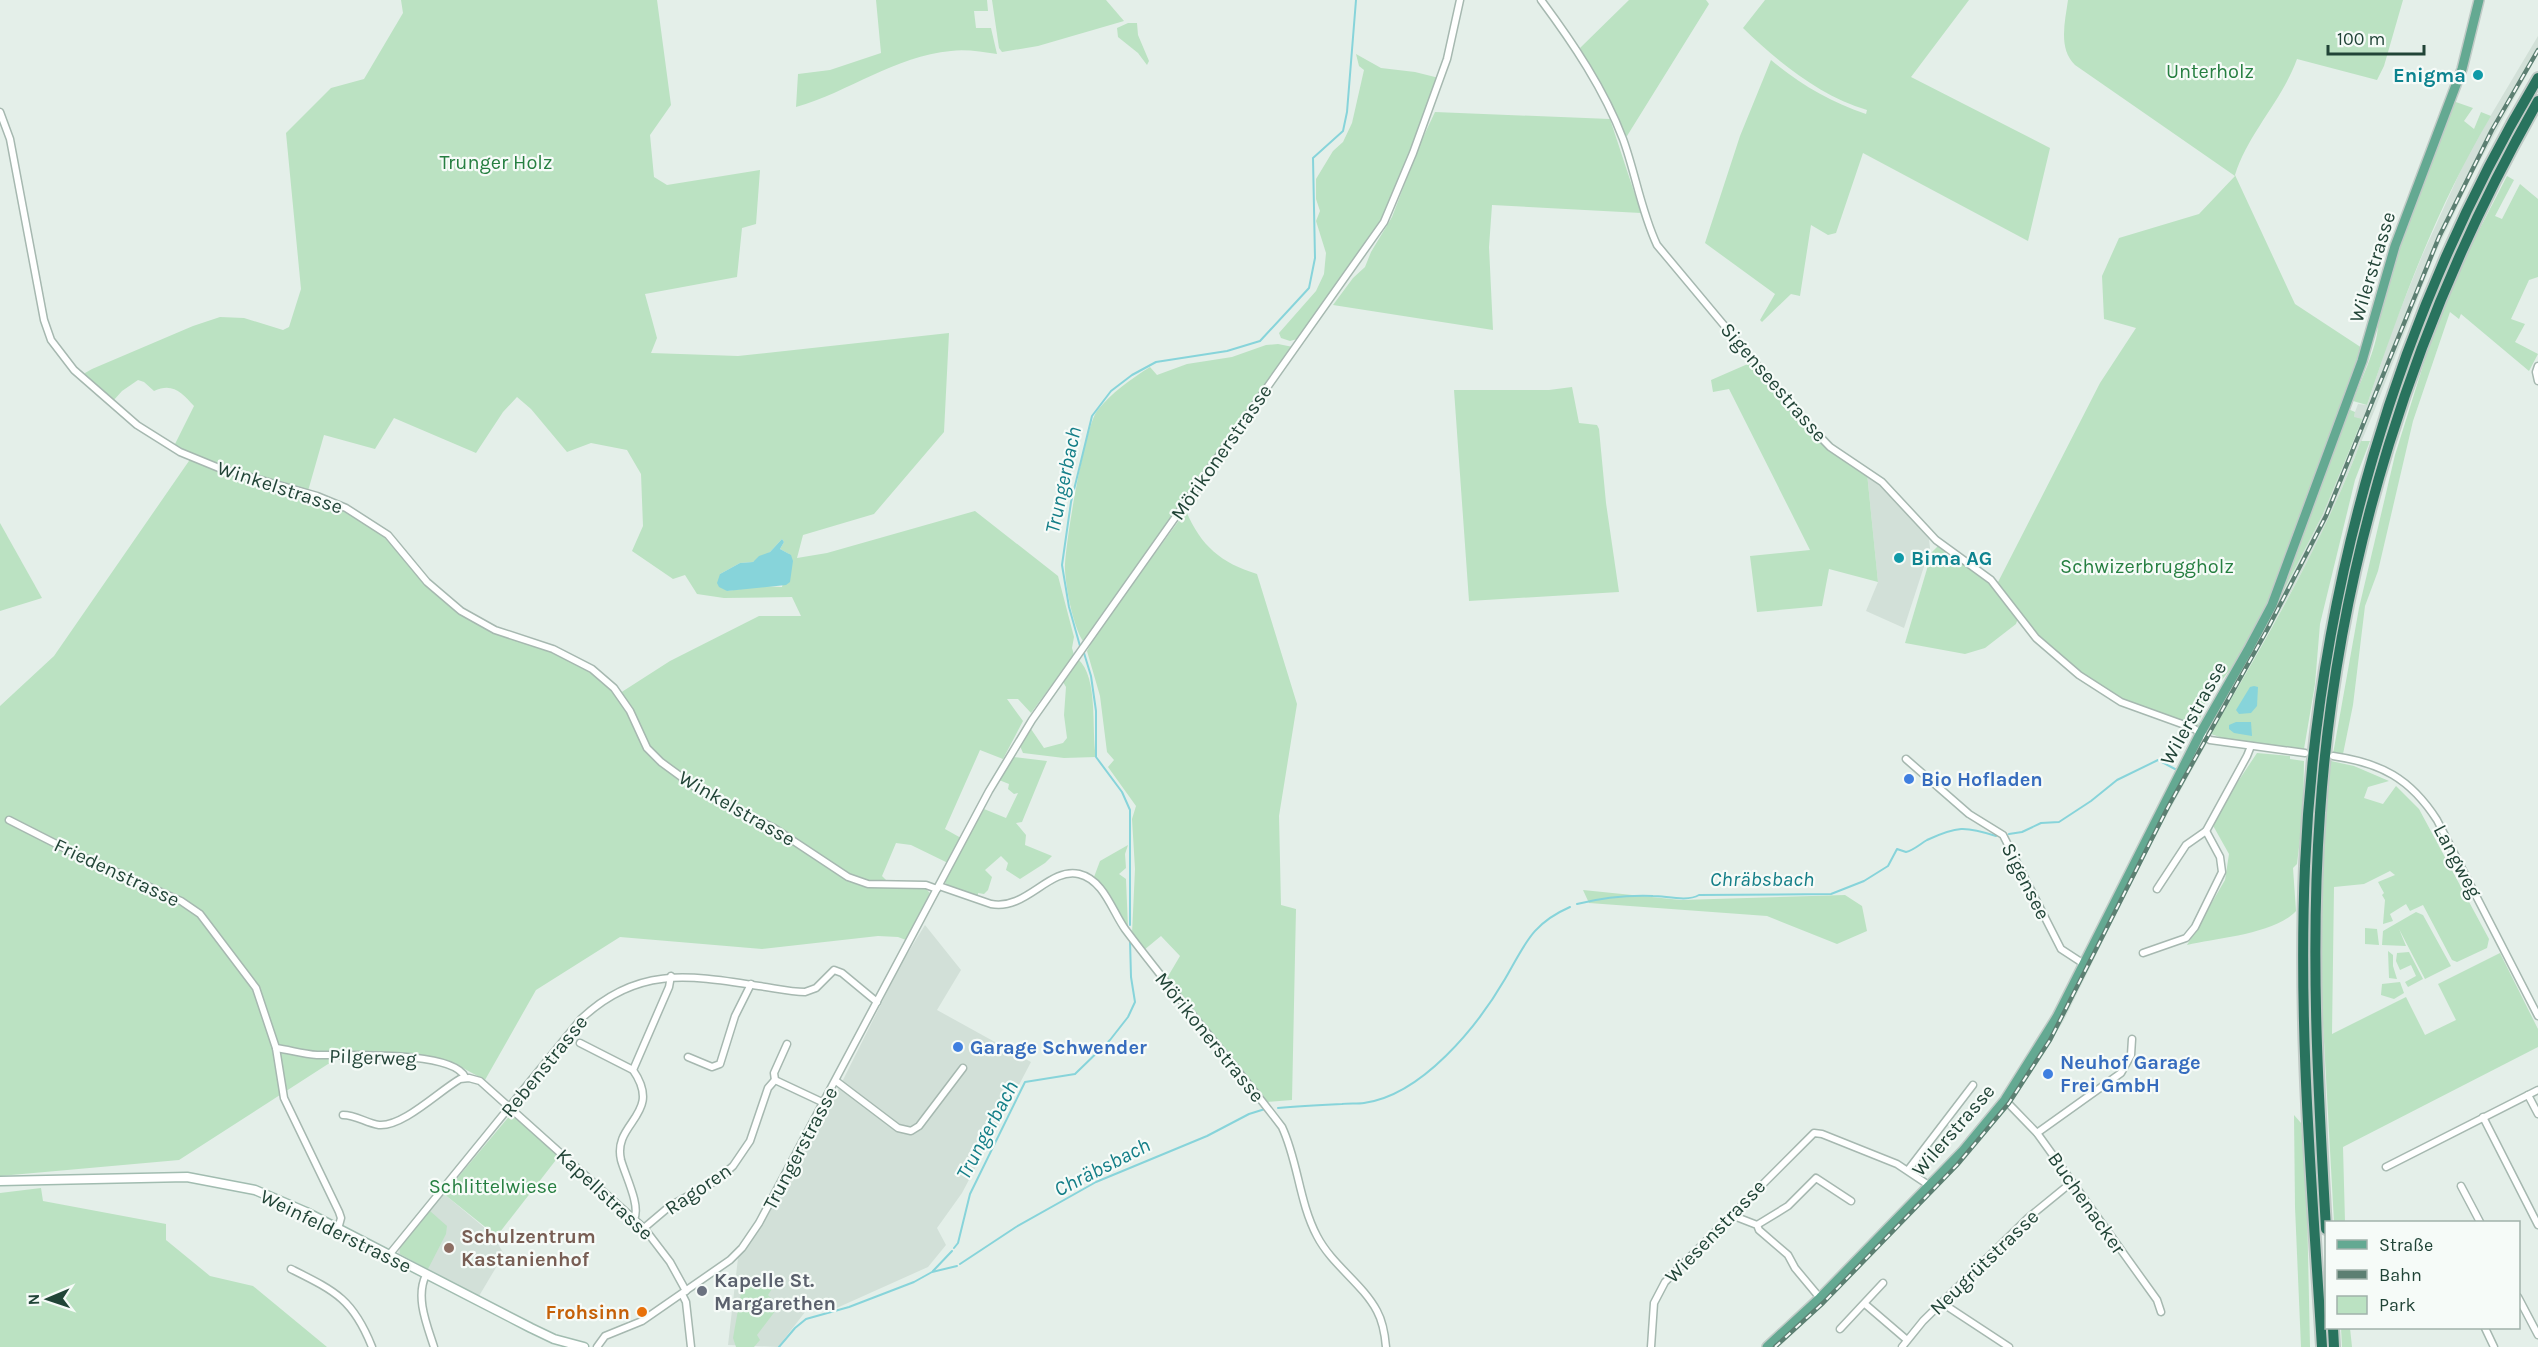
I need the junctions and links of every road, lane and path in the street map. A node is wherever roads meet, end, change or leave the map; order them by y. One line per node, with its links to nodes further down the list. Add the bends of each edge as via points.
1 (1460, 0): 17 (street, Mörikonerstrasse, via 1447,59 1384,222 1032,720 989,790)
2 (1541, 0): 9 (street, Sigenseestrasse, via 1611,111 1645,220 1657,245 1798,415 1830,447 1882,482 1936,540 1991,580 2036,638 2079,675 2121,702 2169,718)
3 (2479, 0): 9 (main road, Wilerstrasse, via 2462,69 2395,246 2362,361 2272,605)
4 (2538, 78): 86 (highway, via 2464,216 2406,356 2355,519 2327,655 2310,788 2303,934 2307,1104)
5 (2538, 101): 54 (highway, via 2471,229 2414,369 2371,508 2343,629 2325,760 2316,890 2317,1040)
6 (0, 112): 16 (street, Winkelstrasse, via 10,139 44,320 51,340 79,375 132,422 180,452 219,468 327,500 379,528 427,582 461,611 495,630 563,653 607,681 630,711 647,748 661,762 712,798 774,828 848,877)
7 (2538, 366): 8 (street)
8 (2538, 381)
9 (2200, 734): 10 (street, via 2217,742); 20 (main road, Wilerstrasse)
10 (2251, 746): 11 (street); 15 (street)
11 (2305, 753)
12 (2333, 756): 24 (street, Langweg, via 2382,768 2406,783 2425,802)
13 (1906, 759): 20 (street, Sigensee, via 1970,814 2003,836 2061,949)
14 (9, 820): 28 (street, Friedenstrasse, via 181,901 200,914 256,987)
15 (2206, 831): 18 (street, via 2186,845); 19 (street, via 2220,857 2222,872 2200,918 2186,938)
16 (868, 884): 17 (street, Mörikonerstrasse)
17 (938, 887): 23 (street, Trungerstrasse); 81 (street, Mörikonerstrasse, via 1000,905 1026,897 1067,874 1081,874 1094,882 1146,957 1282,1127 1317,1236 1377,1311)
18 (2157, 890)
19 (2143, 953)
20 (2084, 964): 38 (main road, Wilerstrasse, via 2057,1017)
21 (671, 976): 22 (street, Rebenstrasse); 31 (street); 40 (street, Rebenstrasse, via 630,985 596,1004)
22 (751, 984): 23 (street, Rebenstrasse, via 807,992 836,970); 29 (street, via 735,1016 720,1064 712,1067)
23 (878, 1002): 34 (street, Trungerstrasse)
24 (2538, 1016)
25 (2132, 1039): 44 (street, via 2131,1055 2121,1073)
26 (580, 1043): 31 (street)
27 (787, 1044): 33 (street, Ragoren, via 774,1073)
28 (276, 1048): 32 (street, Pilgerweg, via 315,1055 417,1058 449,1066); 59 (street, Friedenstrasse, via 284,1098 339,1212)
29 (688, 1057)
30 (963, 1068): 34 (street, via 911,1131 898,1128)
31 (633, 1070): 53 (street, via 643,1086 644,1102 622,1140 620,1153 637,1210)
32 (465, 1077): 40 (street, Pilgerweg, via 480,1082); 42 (street, via 393,1123 379,1125)
33 (775, 1080): 39 (street); 58 (street, Ragoren, via 768,1088 750,1141 733,1166 670,1206)
34 (837, 1081): 39 (street, Trungerstrasse)
35 (1973, 1086): 46 (street)
36 (2538, 1090): 37 (street)
37 (2528, 1095): 41 (street); 43 (street)
38 (2005, 1100): 44 (street, Buchenacker); 49 (main road, Wilerstrasse)
39 (824, 1103): 64 (street, Trungerstrasse, via 748,1240 730,1260)
40 (511, 1107): 53 (street, Kapellstrasse); 60 (street, Rebenstrasse)
41 (2538, 1114)
42 (343, 1115)
43 (2483, 1118): 45 (street); 57 (street)
44 (2037, 1133): 48 (street, Buchenacker)
45 (2386, 1167)
46 (1908, 1170): 49 (street); 52 (street, Wiesenstrasse, via 1814,1133)
47 (0, 1181): 59 (main road, Weinfelderstrasse, via 187,1177 255,1190)
48 (2072, 1182): 67 (street, Neugrütstrasse, via 2028,1218); 69 (street, Buchenacker, via 2157,1300)
49 (1930, 1186): 65 (main road, Wilerstrasse)
50 (2462, 1186): 55 (street)
51 (1851, 1201): 56 (street, via 1816,1178 1780,1212)
52 (1732, 1213): 56 (street); 82 (street, Wiesenstrasse, via 1658,1293 1651,1316)
53 (634, 1219): 58 (street, Kapellstrasse)
54 (2326, 1221)
55 (2480, 1221)
56 (1757, 1225): 65 (street, via 1788,1255)
57 (2538, 1225)
58 (644, 1228): 64 (street, Kapellstrasse, via 670,1262)
59 (338, 1229): 60 (main road, Weinfelderstrasse)
60 (389, 1255): 62 (main road, Weinfelderstrasse)
61 (291, 1269): 76 (street, via 350,1305)
62 (426, 1275): 75 (main road, Weinfelderstrasse); 77 (street, via 422,1301)
63 (1883, 1283): 68 (street)
64 (684, 1292): 79 (street, Trungerstrasse, via 642,1321 605,1336); 80 (street, Kapellstrasse)
65 (1820, 1298): 83 (main road, Wilerstrasse)
66 (2520, 1301): 73 (street)
67 (1942, 1303): 74 (street, Neugrütstrasse); 85 (street)
68 (1865, 1304): 70 (street); 74 (street)
69 (2161, 1312)
70 (1840, 1329)
71 (2333, 1329): 87 (highway)
72 (2485, 1329): 88 (street)
73 (2538, 1335)
74 (1907, 1340): 84 (street, Neugrütstrasse)
75 (552, 1342): 78 (main road, Weinfelderstrasse)
76 (372, 1347)
77 (434, 1347)
78 (584, 1347)
79 (597, 1347)
80 (691, 1347)
81 (1386, 1347)
82 (1651, 1347)
83 (1767, 1347)
84 (1902, 1347)
85 (2009, 1347)
86 (2322, 1347)
87 (2334, 1347)
88 (2494, 1347)

